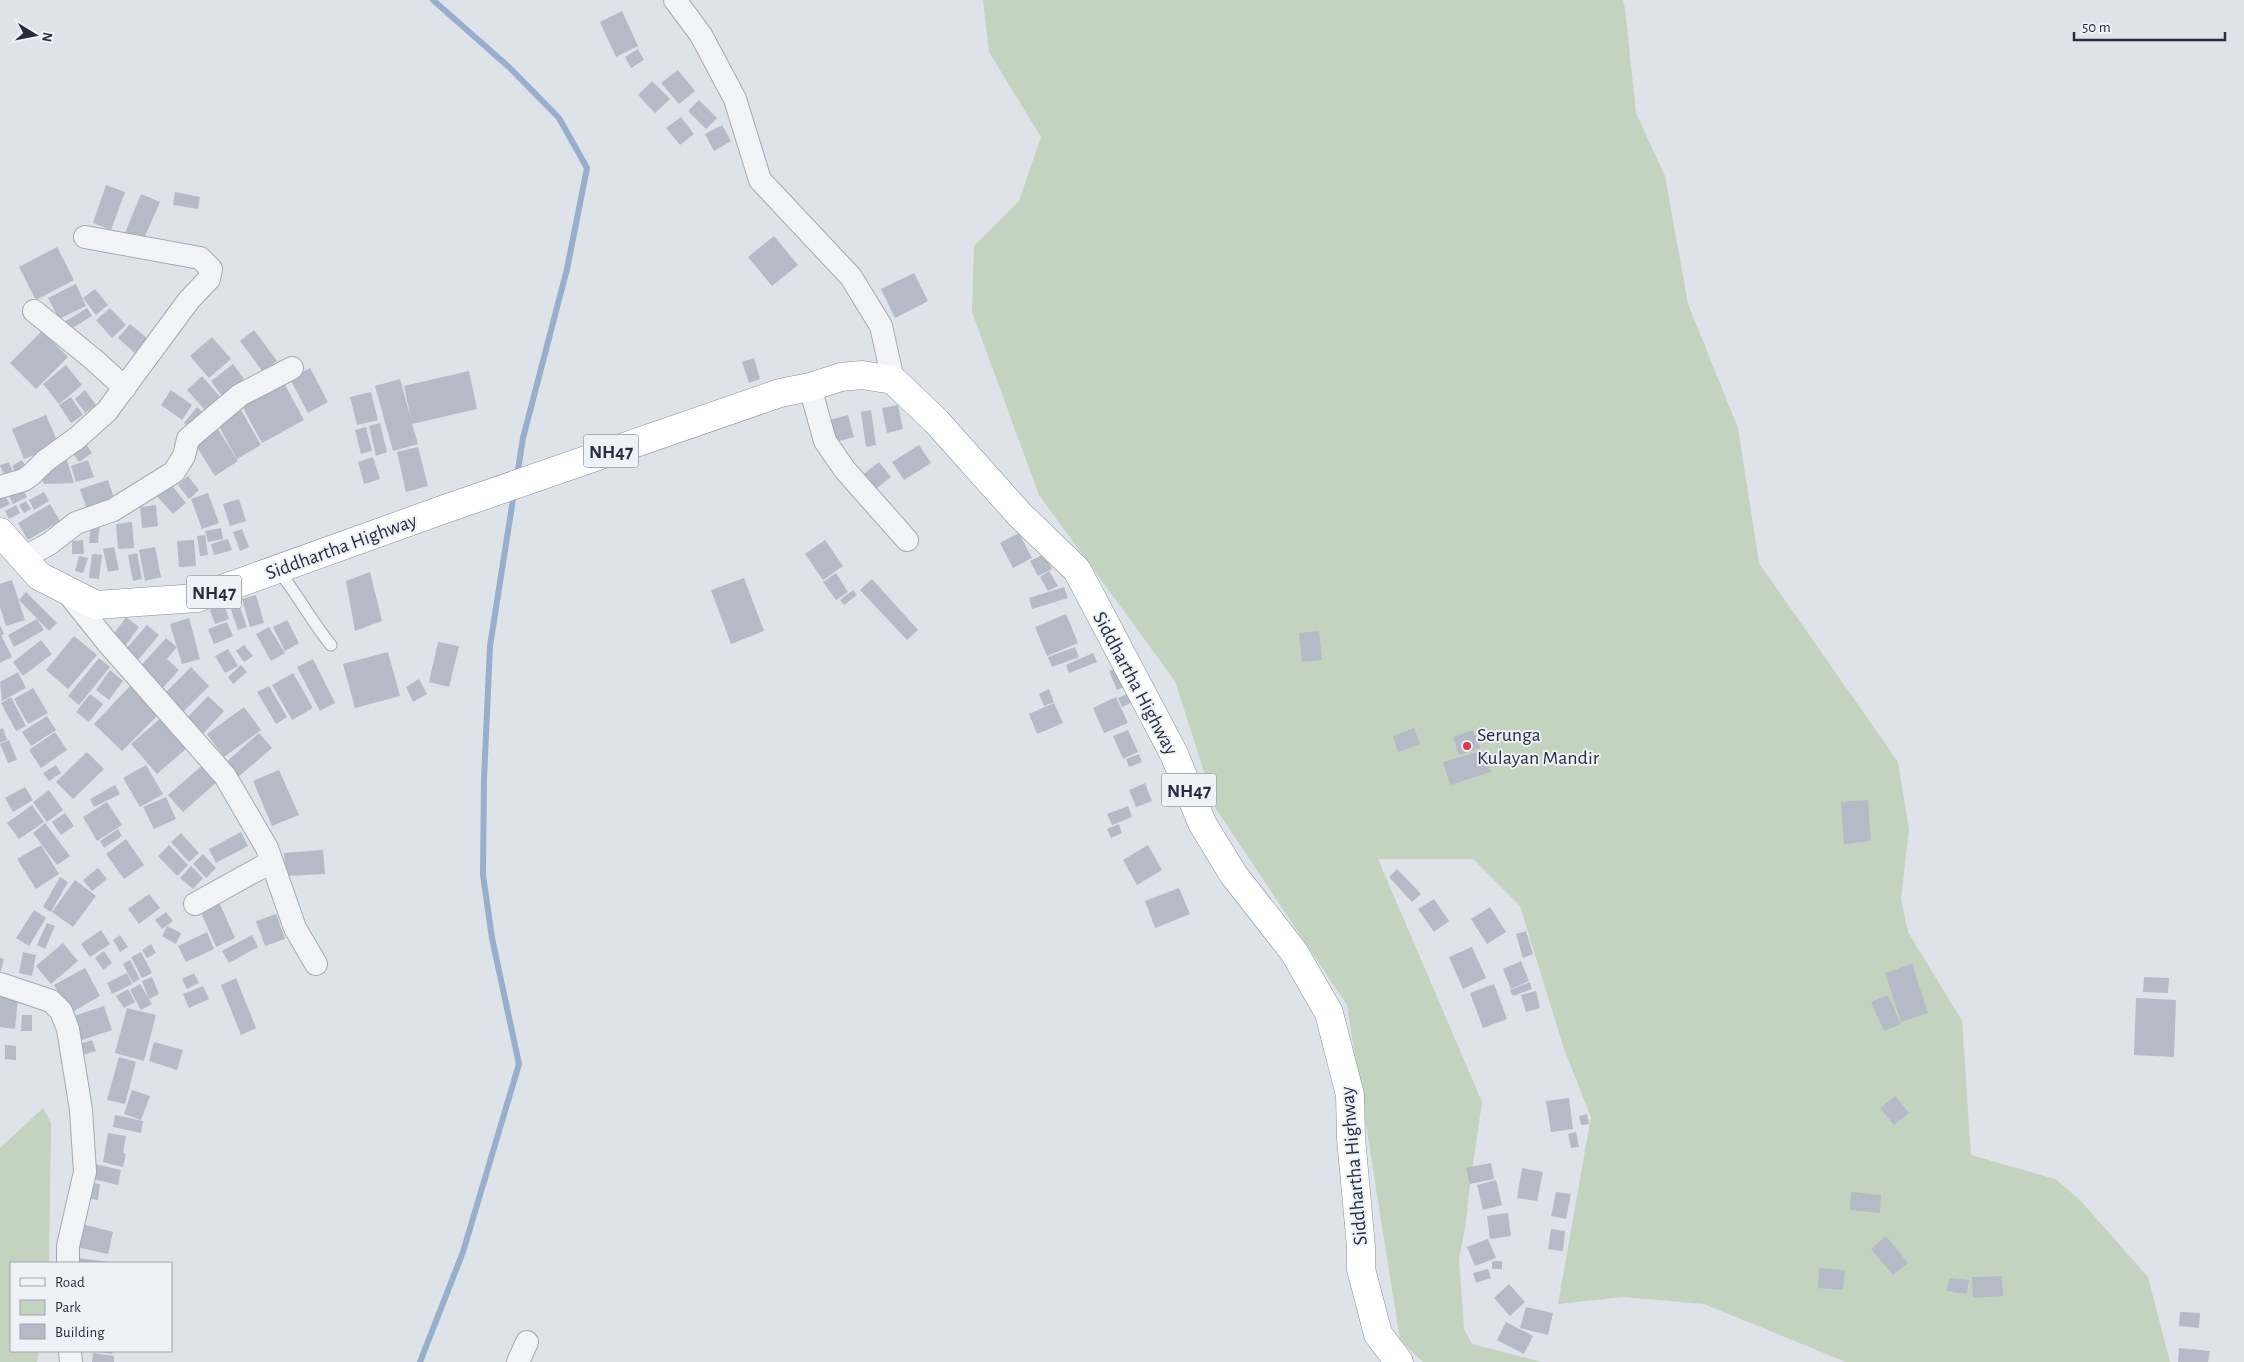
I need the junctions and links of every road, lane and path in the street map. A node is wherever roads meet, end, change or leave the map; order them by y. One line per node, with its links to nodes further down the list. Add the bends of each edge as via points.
1 (675, 0): 5 (street, via 700,35 735,98 760,180 851,277 881,326)
2 (85, 238): 7 (street, via 200,258 211,269 209,279 189,300)
3 (34, 311): 7 (street)
4 (292, 368): 11 (street, via 240,395 188,439 184,456 174,472 113,510 76,523 49,544)
5 (893, 380): 6 (highway, NH47, via 862,375 841,377); 22 (highway, Siddhartha Highway / NH47, via 936,421 1020,516 1077,570 1174,754 1202,823 1233,874 1294,952 1330,1013 1350,1095 1363,1278 1378,1334)
6 (810, 387): 10 (street, via 825,441 845,470); 12 (highway, Siddhartha Highway / NH47, via 780,393)
7 (125, 388): 8 (street, via 78,438 45,460 24,480)
8 (0, 487)
9 (0, 532): 11 (highway, Siddhartha Highway / NH47)
10 (907, 540)
11 (23, 558): 13 (highway, Siddhartha Highway / NH47, via 40,576)
12 (277, 569): 13 (highway, Siddhartha Highway / NH47, via 197,598 96,604); 14 (lane)
13 (65, 589): 15 (street, via 225,776)
14 (331, 645)
15 (272, 862): 16 (street); 17 (street, via 295,928)
16 (195, 904)
17 (316, 964)
18 (0, 984): 19 (street, via 51,1001 61,1011 68,1029 81,1110 84,1172 68,1246)
19 (68, 1262)
20 (527, 1342): 21 (street)
21 (518, 1362)
22 (1400, 1362)

